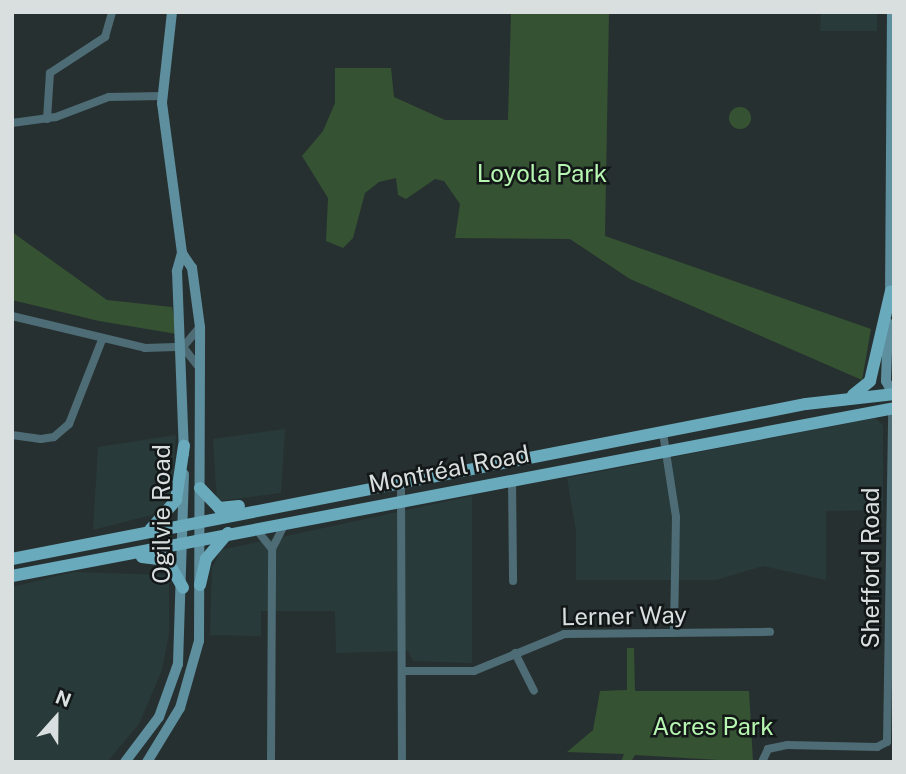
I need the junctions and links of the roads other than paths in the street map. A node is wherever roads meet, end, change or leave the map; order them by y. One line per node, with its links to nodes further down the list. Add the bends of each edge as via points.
1 (112, 12): 7 (street, via 105,37 50,73)
2 (172, 12): 5 (street, Ogilvie Road)
3 (892, 12): 4 (street, Shefford Road)
4 (893, 71): 6 (street, Shefford Road)
5 (162, 96): 7 (street, via 109,96); 9 (street, Ogilvie Road)
6 (893, 114): 10 (street, Shefford Road)
7 (47, 119): 8 (street)
8 (12, 122)
9 (182, 253): 14 (street, Ogilvie Road, via 192,268); 16 (street, Ogilvie Road, via 177,271)
10 (891, 290): 11 (main road); 13 (street, Shefford Road); 18 (street, Shefford Road, via 886,381); 19 (main road, via 870,381)
11 (894, 309)
12 (12, 316): 15 (street)
13 (894, 323)
14 (200, 327): 16 (street); 17 (street, Ogilvie Road)
15 (102, 340): 16 (street, via 145,348); 22 (street, via 76,413 64,430 41,439)
16 (183, 347): 17 (street); 23 (street, Ogilvie Road)
17 (200, 369): 27 (street, Ogilvie Road)
18 (893, 393): 19 (main road, Montréal Road); 20 (street, Shefford Road)
19 (846, 399): 21 (main road, Montréal Road)
20 (893, 408): 24 (main road, Montréal Road); 54 (street, Shefford Road, via 893,633 887,742 877,747 768,749)
21 (663, 433): 24 (street); 26 (main road, Montréal Road)
22 (12, 435)
23 (184, 446): 32 (street, Ogilvie Road); 34 (main road, via 176,500)
24 (666, 449): 25 (main road, Montréal Road); 46 (street, via 676,517)
25 (512, 479): 28 (main road, Montréal Road); 42 (street)
26 (401, 482): 28 (street); 29 (main road, Montréal Road)
27 (200, 488): 29 (main road, via 219,508); 30 (street, Ogilvie Road)
28 (402, 499): 31 (main road, Montréal Road); 48 (street)
29 (284, 505): 30 (main road, Montréal Road)
30 (200, 521): 32 (main road, Montréal Road); 36 (street, Ogilvie Road)
31 (286, 522): 33 (main road, Montréal Road); 38 (street)
32 (184, 524): 34 (main road, Montréal Road); 37 (street, Ogilvie Road)
33 (255, 528): 35 (main road, Montréal Road); 38 (street)
34 (149, 530): 39 (main road, Montréal Road)
35 (228, 533): 36 (main road, Montréal Road); 43 (main road, via 206,559)
36 (200, 539): 37 (main road, Montréal Road); 43 (street, Ogilvie Road)
37 (184, 542): 40 (main road, Montréal Road); 44 (street, Ogilvie Road)
38 (272, 549): 52 (street)
39 (12, 559)
40 (86, 560): 41 (main road, Montréal Road); 44 (main road, via 163,557 173,566)
41 (12, 576)
42 (513, 582)
43 (200, 585): 51 (street, Ogilvie Road, via 195,667 169,731)
44 (183, 588): 50 (street, Ogilvie Road, via 174,680 159,717)
45 (770, 632): 46 (street, Lerner Way)
46 (674, 633): 47 (street, Lerner Way, via 564,634)
47 (515, 653): 48 (street, Lerner Way, via 474,671); 49 (street)
48 (402, 671): 53 (street)
49 (534, 691)
50 (125, 762)
51 (147, 762)
52 (271, 762)
53 (402, 762)
54 (762, 762)

